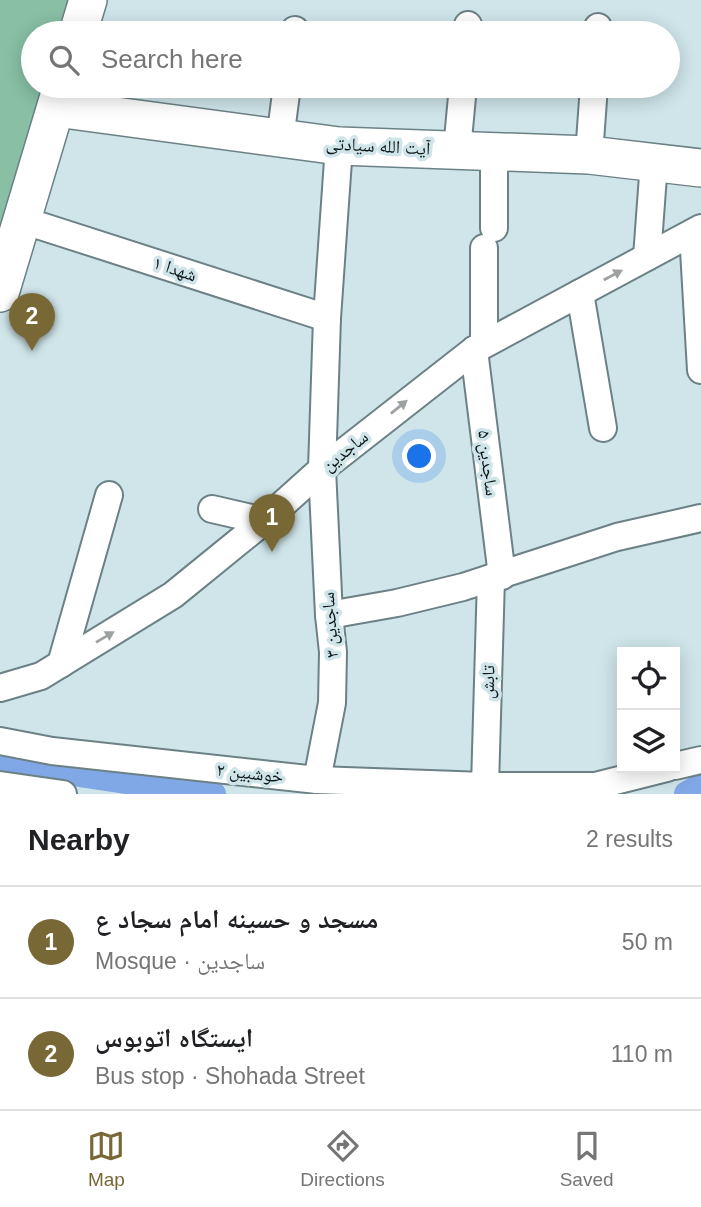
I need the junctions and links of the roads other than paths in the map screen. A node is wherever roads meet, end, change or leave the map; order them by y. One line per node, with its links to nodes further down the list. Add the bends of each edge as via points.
1 (88, 0): 2 (main road)
2 (82, 21)
3 (59, 98): 15 (main road)
4 (64, 98): 8 (main road, آیت الله سیادتی)
5 (285, 98): 8 (street)
6 (462, 98): 10 (street)
7 (593, 98): 12 (street)
8 (280, 139): 9 (main road, آیت الله سیادتی)
9 (339, 146): 10 (main road, آیت الله سیادتی); 20 (street, ساجدین ۳)
10 (457, 150): 11 (main road, آیت الله سیادتی)
11 (494, 151): 12 (main road, آیت الله سیادتی); 21 (street, ساجدین ۵)
12 (589, 155): 13 (main road, آیت الله سیادتی)
13 (654, 162): 14 (main road, آیت الله سیادتی); 17 (street)
14 (701, 168)
15 (22, 220): 18 (main road); 20 (street, شهدا ۱)
16 (697, 230): 17 (street, ساجدین); 22 (street)
17 (647, 257): 19 (street, ساجدین, one-way to 17)
18 (0, 293)
19 (580, 293): 21 (street, ساجدین); 23 (street)
20 (327, 318): 24 (street, ساجدین ۳)
21 (479, 347): 24 (street, ساجدین, one-way to 21); 29 (street, ساجدین ۵)
22 (701, 370)
23 (603, 428)
24 (322, 469): 28 (street, ساجدین); 30 (street, ساجدین ۳)
25 (109, 495): 31 (street)
26 (212, 509): 28 (street)
27 (701, 518): 29 (street, via 617,537)
28 (264, 521): 31 (street, ساجدین, one-way to 28, via 173,595)
29 (496, 577): 30 (street); 39 (street, تابش)
30 (329, 615): 37 (street, ساجدین ۳, via 332,703)
31 (61, 664): 32 (street, ساجدین, via 41,676)
32 (0, 688)
33 (0, 741): 37 (street, خوشبین ۲, via 52,751)
34 (701, 760): 35 (street)
35 (680, 765)
36 (647, 773): 39 (street, خوشبین ۲, via 595,786)
37 (317, 780): 39 (street, خوشبین ۲)
38 (0, 785): 40 (street)
39 (485, 786)
40 (63, 794)

